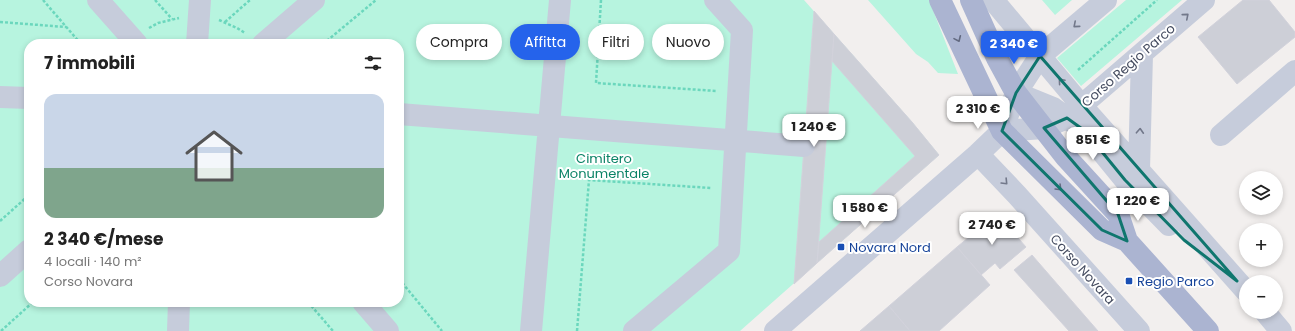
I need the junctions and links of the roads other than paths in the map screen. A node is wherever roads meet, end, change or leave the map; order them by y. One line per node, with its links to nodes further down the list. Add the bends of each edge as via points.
1 (98, 0): 11 (street)
2 (200, 0): 12 (street)
3 (314, 0): 13 (street)
4 (560, 0): 22 (street)
5 (715, 0): 26 (street, via 742,30)
6 (940, 0): 24 (main road, one-way to 24)
7 (971, 0): 17 (main road)
8 (993, 0): 15 (street)
9 (1106, 0): 15 (street, one-way to 15)
10 (1204, 0): 14 (street, Corso Regio Parco, one-way to 10)
11 (133, 39)
12 (197, 39)
13 (269, 39)
14 (1142, 54): 20 (street, Corso Regio Parco); 29 (street, one-way to 14)
15 (1040, 56): 17 (street); 20 (street, one-way to 15, via 1063,83)
16 (1295, 71): 25 (street)
17 (1016, 93): 20 (street, via 1053,108); 23 (main road); 24 (street)
18 (0, 97): 19 (street)
19 (24, 98)
20 (1074, 112): 23 (street, Corso Regio Parco); 29 (street); 34 (street, via 1085,131 1125,180 1184,240)
21 (404, 114): 22 (street)
22 (550, 126): 26 (street); 40 (street)
23 (1044, 128): 24 (street, Corso Regio Parco); 30 (main road, via 1065,156 1118,214)
24 (1002, 132): 28 (street); 30 (main road, one-way to 30, via 1102,230)
25 (1221, 135)
26 (735, 140): 27 (street); 41 (street, via 729,251)
27 (804, 146)
28 (978, 154): 42 (street); 43 (street, Corso Novara, one-way to 43)
29 (1139, 170): 33 (street)
30 (1127, 241): 44 (main road)
31 (24, 254): 32 (street)
32 (0, 276)
33 (1239, 283)
34 (1239, 284)
35 (179, 307): 38 (street)
36 (367, 307): 39 (street)
37 (1271, 319): 45 (street)
38 (178, 331)
39 (388, 331)
40 (531, 331)
41 (634, 331)
42 (775, 331)
43 (1139, 331)
44 (1208, 331)
45 (1282, 331)

